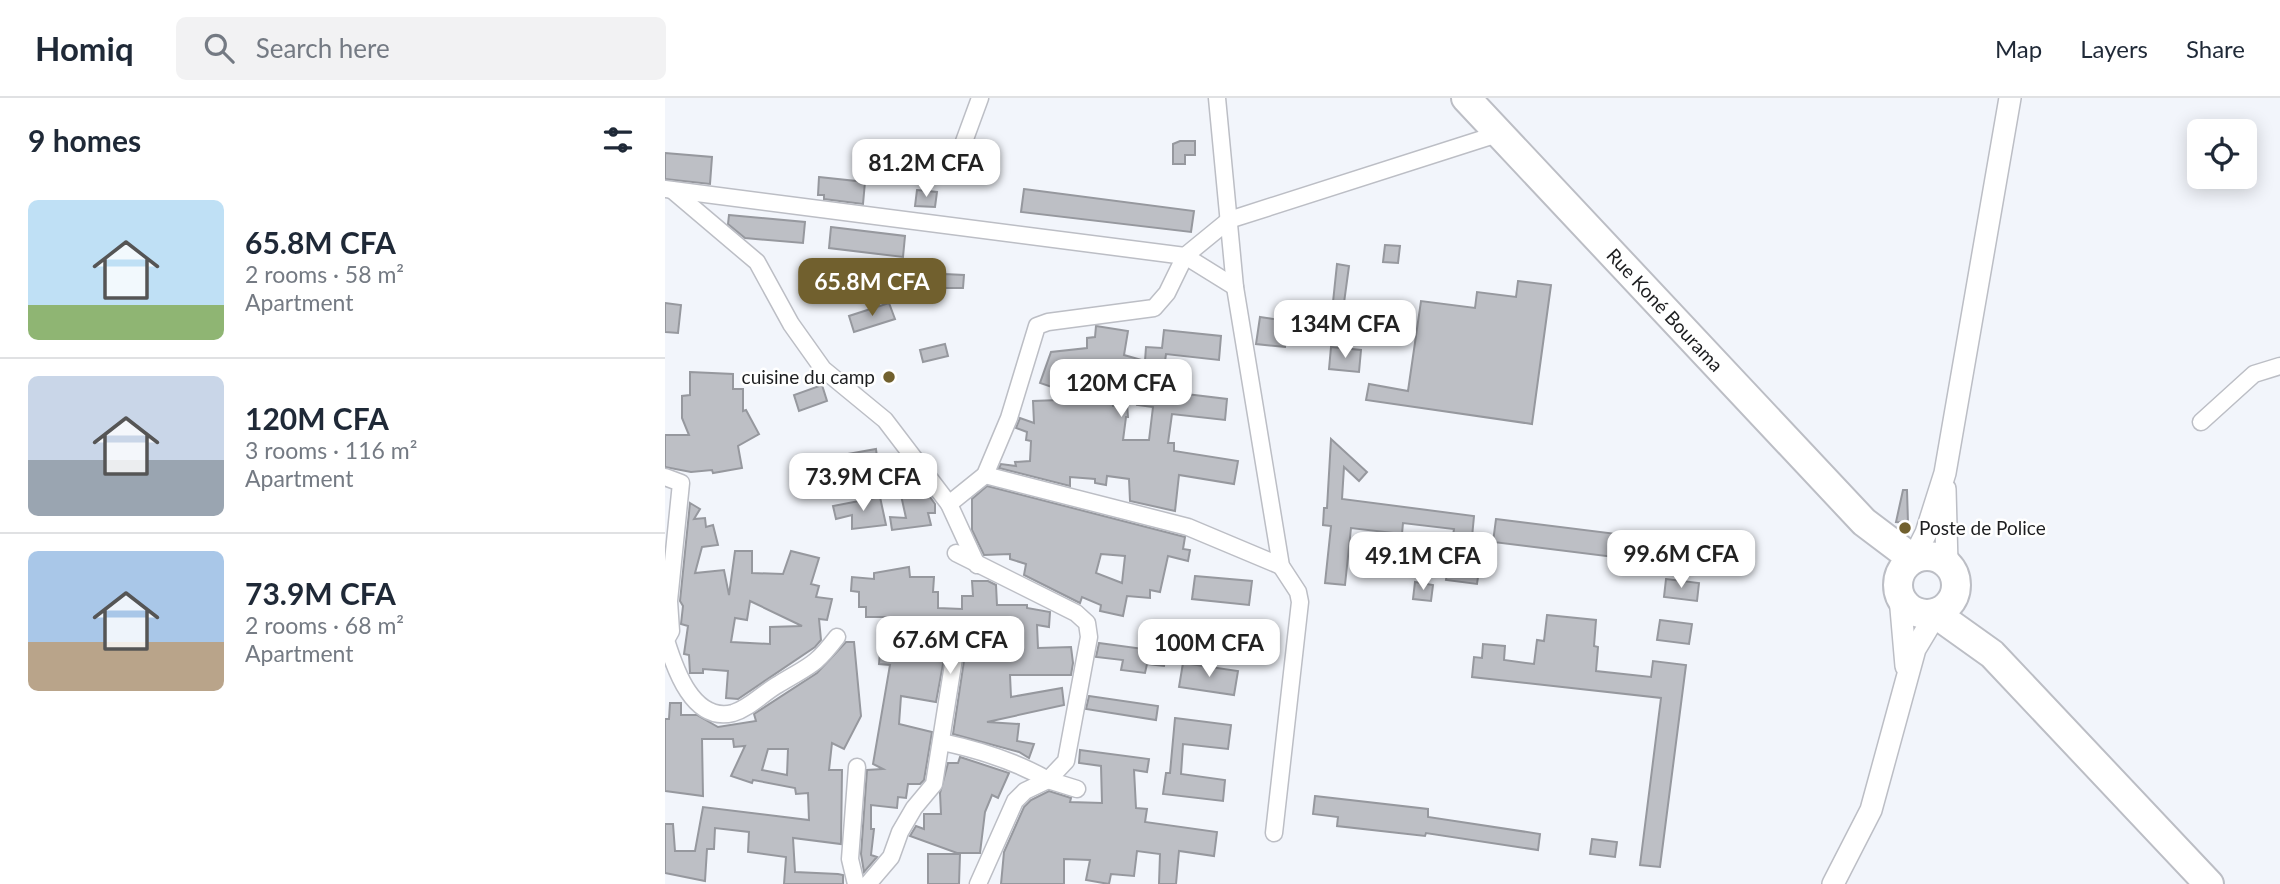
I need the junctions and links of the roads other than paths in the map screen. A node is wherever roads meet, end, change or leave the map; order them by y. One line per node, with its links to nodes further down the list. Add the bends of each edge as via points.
1 (980, 98): 6 (street)
2 (1217, 98): 8 (street)
3 (1466, 98): 5 (highway, Rue Koné Bourama)
4 (2010, 98): 13 (main road)
5 (1501, 133): 8 (street); 17 (highway, Rue Koné Bourama)
6 (958, 158)
7 (669, 189): 9 (street); 16 (street, via 757,262 791,324 823,369 884,420)
8 (1229, 220): 9 (street); 10 (street)
9 (1185, 256): 10 (street); 14 (street, via 1154,308 1037,326 1009,418)
10 (1235, 287): 21 (street)
11 (2280, 366): 12 (street, via 2255,374)
12 (2201, 422)
13 (1945, 473): 19 (main road); 22 (main road)
14 (985, 475): 16 (street); 21 (street, via 1188,527)
15 (665, 477): 27 (street, via 681,483 669,601 671,631)
16 (949, 504): 20 (street)
17 (1864, 522): 19 (highway, Rue Koné Bourama); 23 (highway, Rue Koné Bourama)
18 (956, 553): 20 (street)
19 (1913, 559): 22 (highway, via 1931,556); 23 (highway, via 1899,575)
20 (977, 565): 32 (street, via 1076,613 1087,623 1089,637 1066,761)
21 (1281, 566): 34 (street, via 1300,602)
22 (1950, 568): 24 (highway, via 1956,584 1954,596); 28 (highway)
23 (1900, 597): 24 (highway, via 1915,612); 29 (main road)
24 (1936, 614): 28 (highway); 29 (main road, via 1915,649)
25 (958, 632): 30 (street)
26 (837, 637): 27 (street, via 816,664 731,713 704,710 693,699)
27 (666, 640)
28 (1992, 654): 39 (highway)
29 (1907, 675): 38 (main road, via 1871,810)
30 (942, 742): 32 (street, via 1025,766); 36 (street, via 934,784 900,832 891,857)
31 (857, 766): 35 (street, via 850,859)
32 (1048, 780): 33 (street); 37 (street, via 1015,801)
33 (1077, 789)
34 (1274, 833)
35 (856, 884)
36 (868, 884)
37 (978, 884)
38 (1833, 884)
39 (2209, 884)

